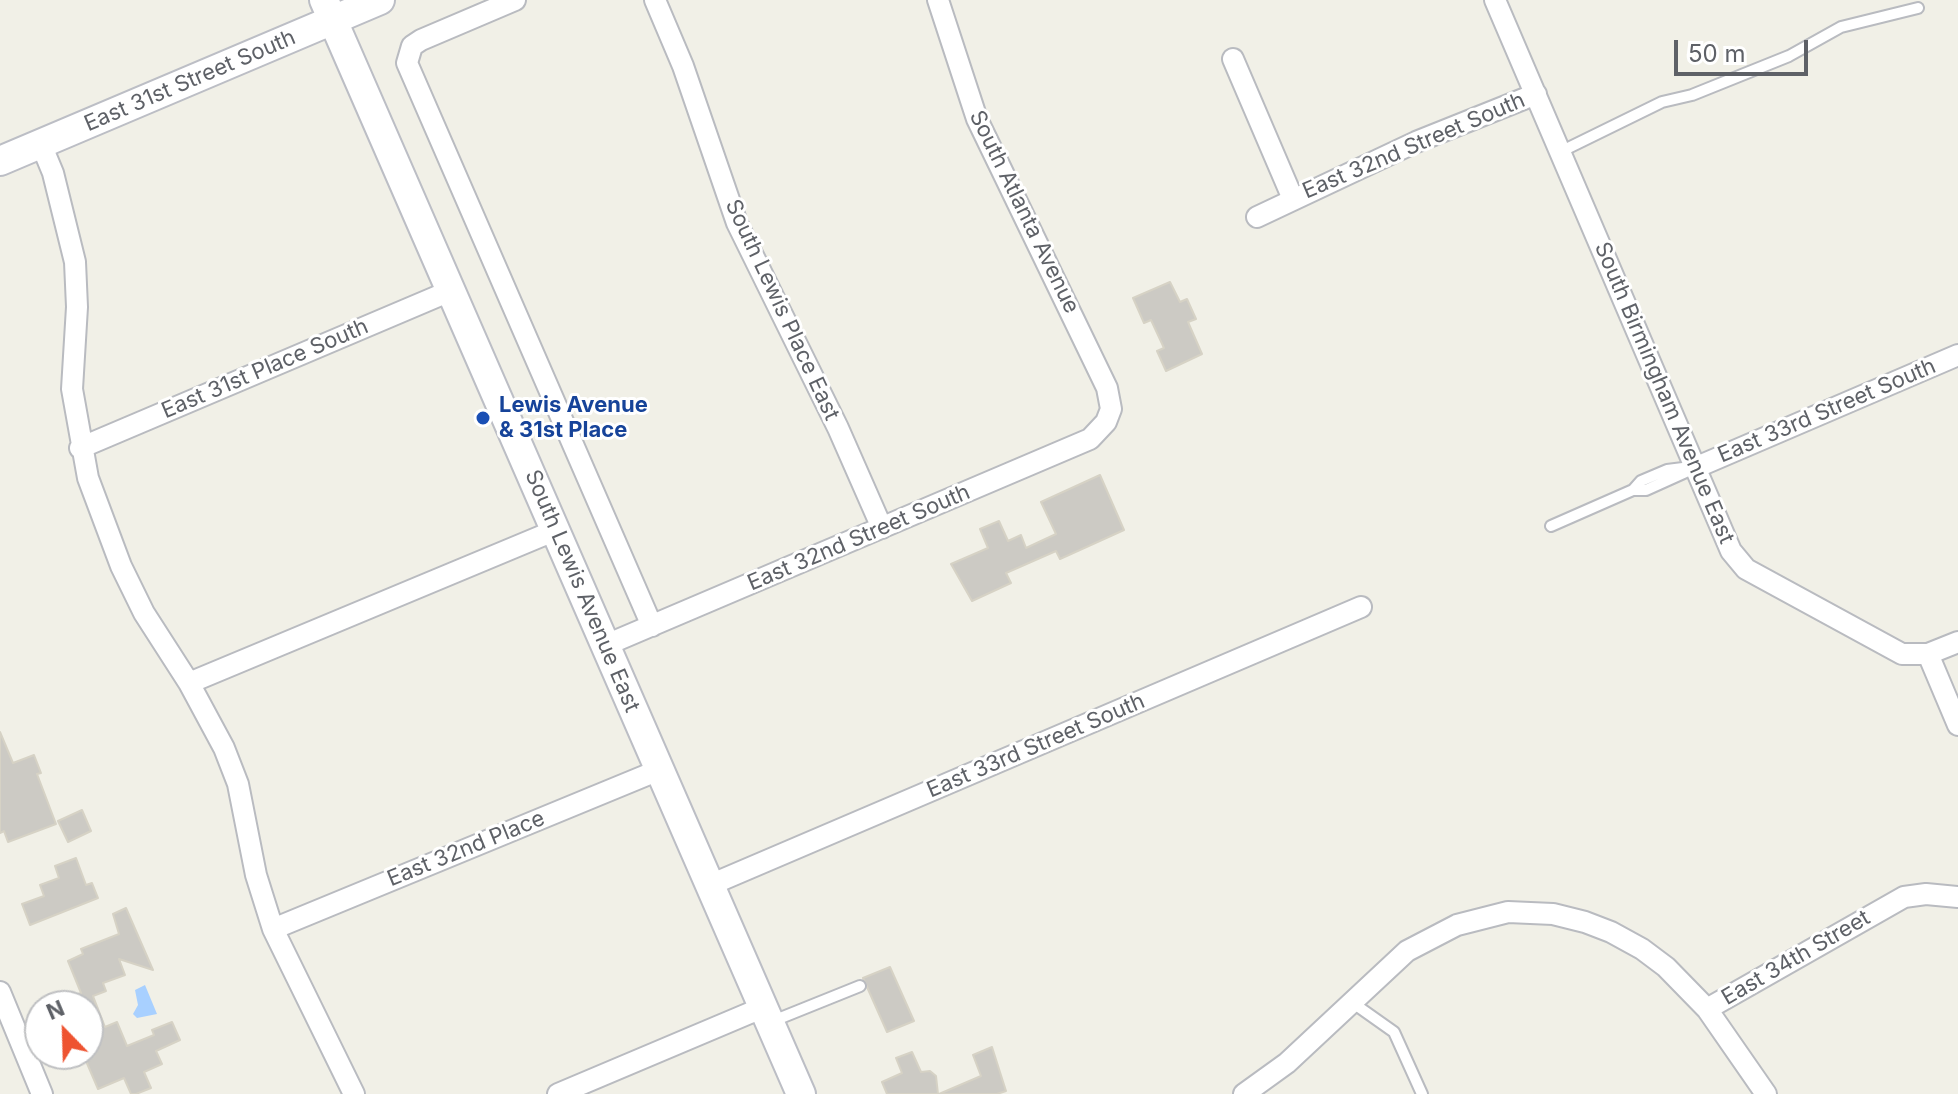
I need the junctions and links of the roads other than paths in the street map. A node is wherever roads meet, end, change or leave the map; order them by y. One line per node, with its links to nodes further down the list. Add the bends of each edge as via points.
1 (380, 0): 7 (main road, East 31st Street South)
2 (515, 0): 24 (street, via 421,40 408,55 409,69)
3 (655, 0): 21 (street, South Lewis Place East, via 737,223)
4 (938, 0): 17 (street, South Atlanta Avenue, via 977,119 1107,388 1111,409)
5 (1495, 0): 9 (street, South Birmingham Avenue East)
6 (1918, 8): 11 (lane, via 1841,27 1789,56 1662,102)
7 (329, 10): 10 (main road, East 31st Street South); 15 (main road, South Lewis Avenue East)
8 (1233, 59): 13 (street, East 32nd Street South)
9 (1536, 94): 11 (street, South Birmingham Avenue East); 13 (street, East 32nd Street South)
10 (41, 144): 12 (main road, East 31st Street South); 18 (street, via 75,262 72,389)
11 (1560, 152): 19 (street, South Birmingham Avenue East)
12 (0, 161)
13 (1293, 199): 14 (street, East 32nd Street South)
14 (1257, 217)
15 (450, 291): 18 (street, East 31st Place South); 22 (main road, South Lewis Avenue East)
16 (1958, 355): 19 (street, East 33rd Street South)
17 (1106, 422): 21 (street, East 32nd Street South, via 1090,439)
18 (80, 448): 28 (street, via 121,566)
19 (1697, 467): 20 (lane, East 33rd Street South, via 1667,470); 27 (street, South Birmingham Avenue East, via 1731,551 1746,569 1902,654)
20 (1551, 526)
21 (882, 528): 24 (street, East 32nd Street South)
22 (556, 530): 26 (main road, South Lewis Avenue East); 28 (street)
23 (1361, 607): 31 (street, East 33rd Street South)
24 (652, 626): 26 (street, East 32nd Street South)
25 (1958, 642): 27 (street)
26 (606, 645): 30 (main road, South Lewis Avenue East)
27 (1928, 654): 29 (street)
28 (189, 683): 33 (street, via 238,784)
29 (1958, 725)
30 (659, 770): 31 (main road, South Lewis Avenue East); 33 (street, East 32nd Place)
31 (710, 885): 38 (main road, South Lewis Avenue East)
32 (1958, 897): 37 (street, East 34th Street, via 1904,897)
33 (273, 929): 41 (street)
34 (860, 986): 38 (lane)
35 (0, 992): 40 (street)
36 (1353, 1003): 37 (street, East 34th Street, via 1407,951 1433,935 1508,912 1553,914 1611,932 1666,967); 39 (lane, via 1394,1032); 44 (street, East 34th Street)
37 (1707, 1009): 45 (street)
38 (767, 1015): 42 (street); 43 (main road, South Lewis Avenue East)
39 (1420, 1090)
40 (42, 1094)
41 (354, 1094)
42 (558, 1094)
43 (801, 1094)
44 (1244, 1094)
45 (1766, 1094)

